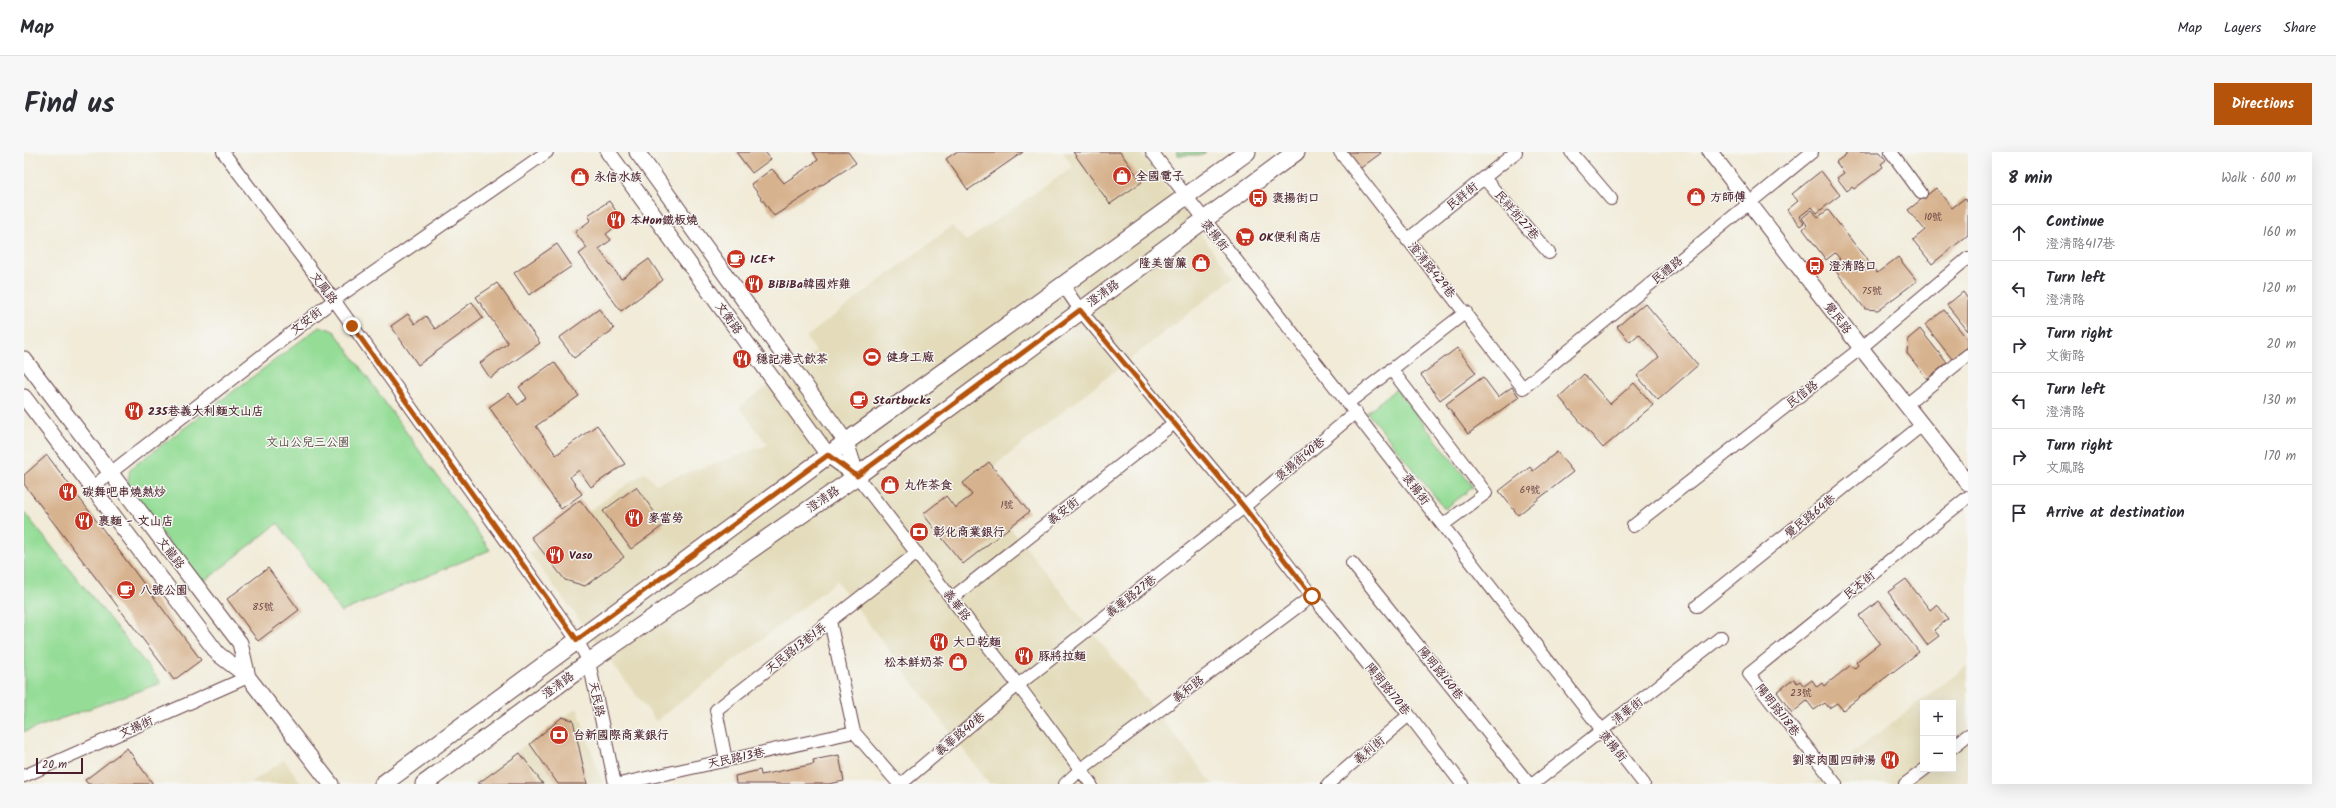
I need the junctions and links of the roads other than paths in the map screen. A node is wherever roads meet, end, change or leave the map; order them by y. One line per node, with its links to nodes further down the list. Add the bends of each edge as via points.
1 (223, 152): 24 (street, 文鳳路)
2 (547, 152): 24 (street, 文安街)
3 (608, 152): 38 (street, 文衡路)
4 (637, 152): 37 (street, 文衡路)
5 (1152, 152): 16 (street, 褒揚街)
6 (1247, 152): 16 (main road, 澄清路)
7 (1296, 152): 19 (main road, 澄清路)
8 (1340, 152): 20 (street, 澄清路429巷)
9 (1516, 152): 14 (street, 民祥街)
10 (1571, 152): 17 (street)
11 (1710, 152): 18 (street, 覺民路)
12 (1812, 152): 18 (street, 民禮路)
13 (1890, 152): 15 (street)
14 (1484, 178): 20 (street, 民祥街); 21 (street, 民祥街27巷)
15 (1921, 193)
16 (1185, 196): 19 (street, 褒揚街); 23 (main road, 澄清路)
17 (1611, 199)
18 (1749, 204): 27 (street, 覺民路); 31 (street, 民禮路)
19 (1204, 220): 25 (main road, 澄清路); 34 (street, 褒揚街)
20 (1407, 240): 26 (street, 澄清路429巷)
21 (1550, 253)
22 (1968, 258): 27 (street, 民信路)
23 (1063, 286): 25 (street, 陽明路170巷); 37 (main road, 澄清路)
24 (334, 300): 39 (street, 文安街); 54 (street, 文鳳路)
25 (1080, 310): 35 (street, 陽明路170巷); 41 (main road, 澄清路)
26 (1466, 312): 30 (street, 褒揚街40巷); 31 (street, 澄清路429巷)
27 (1860, 348): 33 (street, 覺民路); 46 (street, 民信路)
28 (1968, 355): 33 (street)
29 (24, 359): 39 (street, 文龍路)
30 (1391, 369): 34 (street, 褒揚街40巷); 45 (street, via 1486,493)
31 (1523, 388)
32 (24, 397): 42 (street, 文龍路)
33 (1906, 405): 36 (street, 覺民路)
34 (1352, 407): 44 (street, 褒揚街40巷); 45 (street, 褒揚街)
35 (1174, 423): 44 (street, 陽明路170巷); 50 (street, 義安街)
36 (1922, 425): 40 (street, 覺民路); 51 (street, 覺民路64巷)
37 (846, 442): 38 (main road, 澄清路); 41 (street, 義華路)
38 (828, 455): 41 (street, 文衡路); 54 (main road, 澄清路)
39 (110, 473): 42 (street, 文安街); 57 (street, 文龍路, via 240,643)
40 (1965, 473)
41 (857, 476): 47 (street, 義華路); 55 (main road, 澄清路)
42 (92, 487): 57 (street, 文龍路, via 218,654)
43 (1968, 496): 56 (street, 民本街)
44 (1244, 507): 49 (street, 陽明路170巷); 58 (street, 義華路27巷)
45 (1443, 525): 60 (street, 褒揚街)
46 (1633, 526)
47 (917, 554): 50 (street, 義華路); 52 (street, 天民路13巷1弄)
48 (1352, 563): 78 (street, 陽明路160巷)
49 (1312, 596): 59 (street, 陽明路170巷); 65 (street, 義和路)
50 (952, 598): 58 (street, 義華路)
51 (1697, 606)
52 (830, 621): 61 (street); 64 (street, 天民路13巷1弄, via 716,710)
53 (1720, 637): 60 (street, 清華街)
54 (577, 640): 55 (street, 天民路); 69 (main road, 澄清路)
55 (589, 662): 70 (main road, 澄清路); 71 (street, 天民路)
56 (1749, 674): 81 (street, 陽明路118巷)
57 (248, 677): 67 (street, 文揚街); 68 (street, 文龍路)
58 (1018, 685): 65 (street, 義華路); 73 (street, 義華路40巷)
59 (1409, 715): 76 (street, 義利街); 77 (street, 陽明路170巷)
60 (1601, 731): 79 (street, 清華街); 80 (street, 褒揚街)
61 (854, 732): 64 (street, 天民路13巷); 73 (street)
62 (1968, 735): 63 (street)
63 (1956, 745)
64 (726, 760): 72 (street, 天民路13巷)
65 (1080, 770): 74 (street, 義和路); 75 (street, 義華路)
66 (1921, 772): 82 (street)
67 (24, 776)
68 (331, 784)
69 (383, 784)
70 (424, 784)
71 (615, 784)
72 (619, 784)
73 (900, 784)
74 (1065, 784)
75 (1091, 784)
76 (1328, 784)
77 (1462, 784)
78 (1529, 784)
79 (1533, 784)
80 (1644, 784)
81 (1836, 784)
82 (1905, 784)

